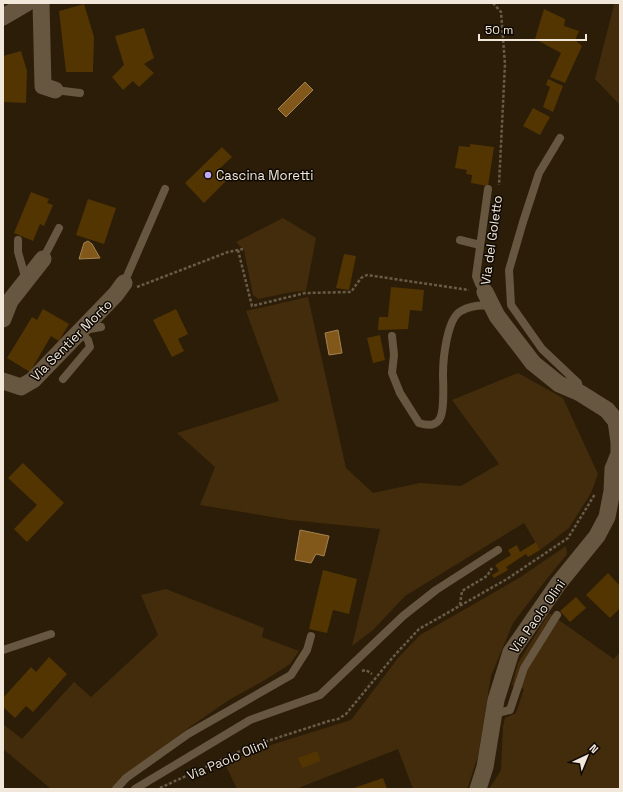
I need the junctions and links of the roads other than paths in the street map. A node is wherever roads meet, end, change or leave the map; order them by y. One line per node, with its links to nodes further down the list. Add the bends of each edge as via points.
1 (27, 3): 3 (street)
2 (41, 3): 4 (street, via 43,86)
3 (3, 17)
4 (56, 90): 5 (lane)
5 (80, 93)
6 (560, 138): 23 (lane, via 539,173 508,270 511,305 542,349 578,383)
7 (165, 189): 15 (lane)
8 (488, 189): 12 (lane)
9 (59, 228): 13 (lane)
10 (18, 240): 14 (lane, via 18,252)
11 (460, 240): 12 (lane)
12 (480, 245): 16 (lane, via 476,276)
13 (44, 259): 14 (street)
14 (26, 281): 17 (street, via 10,301)
15 (120, 289): 19 (street, Via Sentier Morto)
16 (488, 299): 20 (lane, via 460,311 453,319 444,357 443,407 439,420 433,424 419,423 400,393 392,373); 23 (street, via 497,316 533,363 559,384)
17 (3, 319)
18 (101, 327): 19 (lane)
19 (79, 331): 21 (lane, via 88,340 90,348); 22 (street, Via Sentier Morto, via 33,380 21,387)
20 (392, 336)
21 (63, 379)
22 (3, 381)
23 (580, 393): 24 (street)
24 (618, 419): 25 (street)
25 (619, 446): 31 (street, Via Paolo Olini, via 613,469 607,517 597,536 558,584 511,652)
26 (498, 550): 33 (lane, via 436,590 403,616 320,695 250,720)
27 (557, 615): 31 (lane, via 524,668 510,710)
28 (51, 634): 30 (lane)
29 (311, 636): 32 (lane, via 307,650 291,675 188,734 126,778)
30 (3, 650)
31 (494, 714): 34 (street, Via Paolo Olini, via 485,767)
32 (116, 789)
33 (134, 789)
34 (478, 789)

